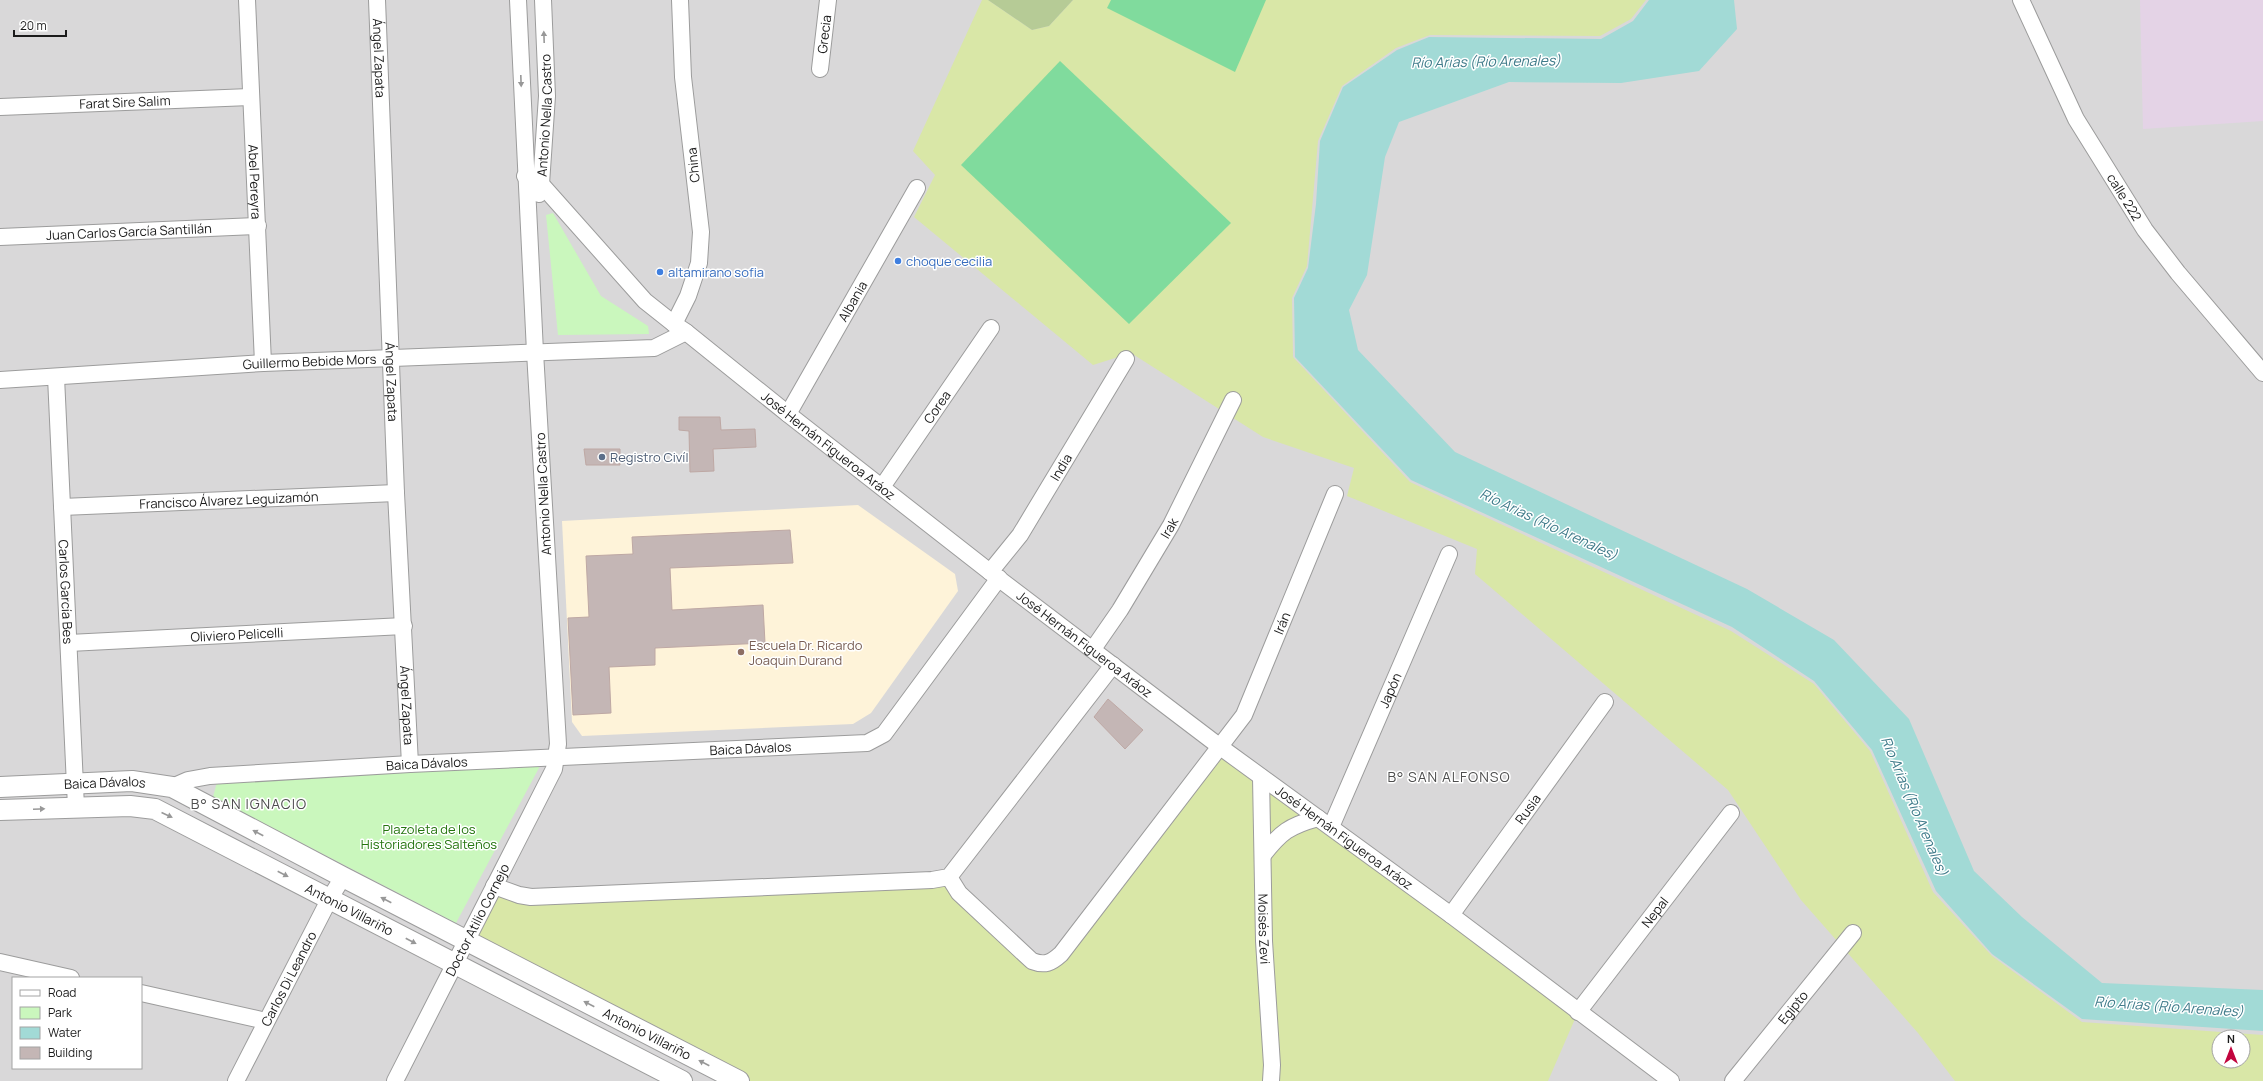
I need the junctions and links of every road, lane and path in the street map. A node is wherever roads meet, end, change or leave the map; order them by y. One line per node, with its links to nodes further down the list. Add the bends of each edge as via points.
1 (247, 0): 9 (street, Abel Pereyra)
2 (377, 0): 20 (street, Ángel Zapata)
3 (518, 0): 11 (street, Antonio Nella Castro, one-way to 11)
4 (543, 0): 12 (street, Antonio Nella Castro, one-way to 4, via 547,96)
5 (680, 0): 17 (street, China, via 683,77 701,232 699,263)
6 (828, 0): 8 (street, Grecia)
7 (2021, 0): 23 (street, calle 222, via 2076,119 2145,230)
8 (820, 69)
9 (250, 97): 10 (street, Farat Sire Salim); 14 (street, Abel Pereyra)
10 (0, 107)
11 (525, 176): 12 (street, José Hernán Figueroa Aráoz); 15 (street, Antonio Nella Castro)
12 (541, 184): 15 (street, Antonio Nella Castro); 17 (street, José Hernán Figueroa Aráoz, via 645,302)
13 (917, 188): 27 (street, Albania)
14 (258, 226): 16 (street, Juan Carlos García Santillán); 22 (street, Abel Pereyra)
15 (530, 229): 19 (street, Antonio Nella Castro)
16 (0, 237)
17 (680, 328): 19 (street, Guillermo Bebide Mors, via 654,348); 27 (street, José Hernán Figueroa Aráoz)
18 (991, 328): 28 (street, Corea)
19 (534, 352): 20 (street, Guillermo Bebide Mors); 41 (street, Antonio Nella Castro)
20 (392, 358): 22 (street, Guillermo Bebide Mors); 29 (street, Ángel Zapata)
21 (1126, 359): 33 (street, India)
22 (263, 363): 24 (street, Guillermo Bebide Mors)
23 (2263, 373)
24 (56, 377): 25 (street, Guillermo Bebide Mors); 31 (street, Carlos García Bes)
25 (0, 380)
26 (1233, 400): 36 (street, Irak, via 1171,525 1120,610)
27 (788, 414): 28 (street, José Hernán Figueroa Aráoz)
28 (882, 487): 33 (street, José Hernán Figueroa Aráoz)
29 (396, 493): 31 (street, Francisco Álvarez Leguizamón); 34 (street, Ángel Zapata)
30 (1335, 494): 40 (street, Irán, via 1244,715)
31 (62, 507): 35 (street, Carlos García Bes)
32 (1449, 554): 50 (street, Japón)
33 (995, 575): 36 (street, José Hernán Figueroa Aráoz); 39 (street, India, via 884,734 875,741)
34 (404, 626): 35 (street, Oliviero Pelicelli); 42 (street, Ángel Zapata)
35 (69, 643): 44 (street, Carlos García Bes)
36 (1093, 649): 37 (street, José Hernán Figueroa Aráoz)
37 (1113, 665): 40 (street, José Hernán Figueroa Aráoz); 53 (street)
38 (1605, 702): 56 (street, Rusia)
39 (855, 744): 41 (street, Baica Dávalos)
40 (1219, 746): 43 (street, José Hernán Figueroa Aráoz); 53 (street, Irán, via 1062,954 1053,962 1042,965 1032,961 959,893)
41 (557, 758): 42 (street, Baica Dávalos); 54 (street, Doctor Atilio Cornejo)
42 (410, 764): 46 (street, Baica Dávalos, via 210,776 188,780)
43 (1261, 777): 50 (street, José Hernán Figueroa Aráoz); 51 (street, Moisés Zevi)
44 (75, 784): 45 (street, Baica Dávalos); 46 (street, Baica Dávalos, via 132,781); 47 (street, Carlos García Bes)
45 (0, 787)
46 (172, 787): 52 (street, Antonio Villariño, one-way to 46)
47 (76, 807): 48 (street, Antonio Villariño, one-way to 47); 55 (street, Antonio Villariño, one-way to 55, via 130,806 155,810)
48 (0, 810)
49 (1732, 813): 63 (street, Nepal)
50 (1324, 822): 51 (street, via 1296,824 1285,830); 56 (street, José Hernán Figueroa Aráoz)
51 (1263, 855): 69 (street, Moisés Zevi, via 1264,941)
52 (343, 877): 55 (street, Carlos Di Leandro); 58 (street, Antonio Villariño, one-way to 52)
53 (949, 877): 54 (street, via 924,881 531,897)
54 (494, 886): 58 (street, Doctor Atilio Cornejo)
55 (330, 898): 60 (street, Antonio Villariño, one-way to 60); 64 (street, Carlos Di Leandro)
56 (1450, 916): 63 (street, José Hernán Figueroa Aráoz)
57 (1853, 933): 71 (street, Egipto)
58 (467, 941): 60 (street, Doctor Atilio Cornejo); 68 (street, Antonio Villariño, one-way to 58)
59 (0, 962): 61 (street)
60 (454, 963): 66 (street, Doctor Atilio Cornejo); 67 (street, Antonio Villariño)
61 (67, 977)
62 (142, 993): 64 (street)
63 (1578, 1012): 70 (street, José Hernán Figueroa Aráoz)
64 (266, 1021): 65 (street, Carlos Di Leandro)
65 (236, 1081)
66 (395, 1081)
67 (682, 1081)
68 (739, 1081)
69 (1271, 1081)
70 (1671, 1081)
71 (1733, 1081)

